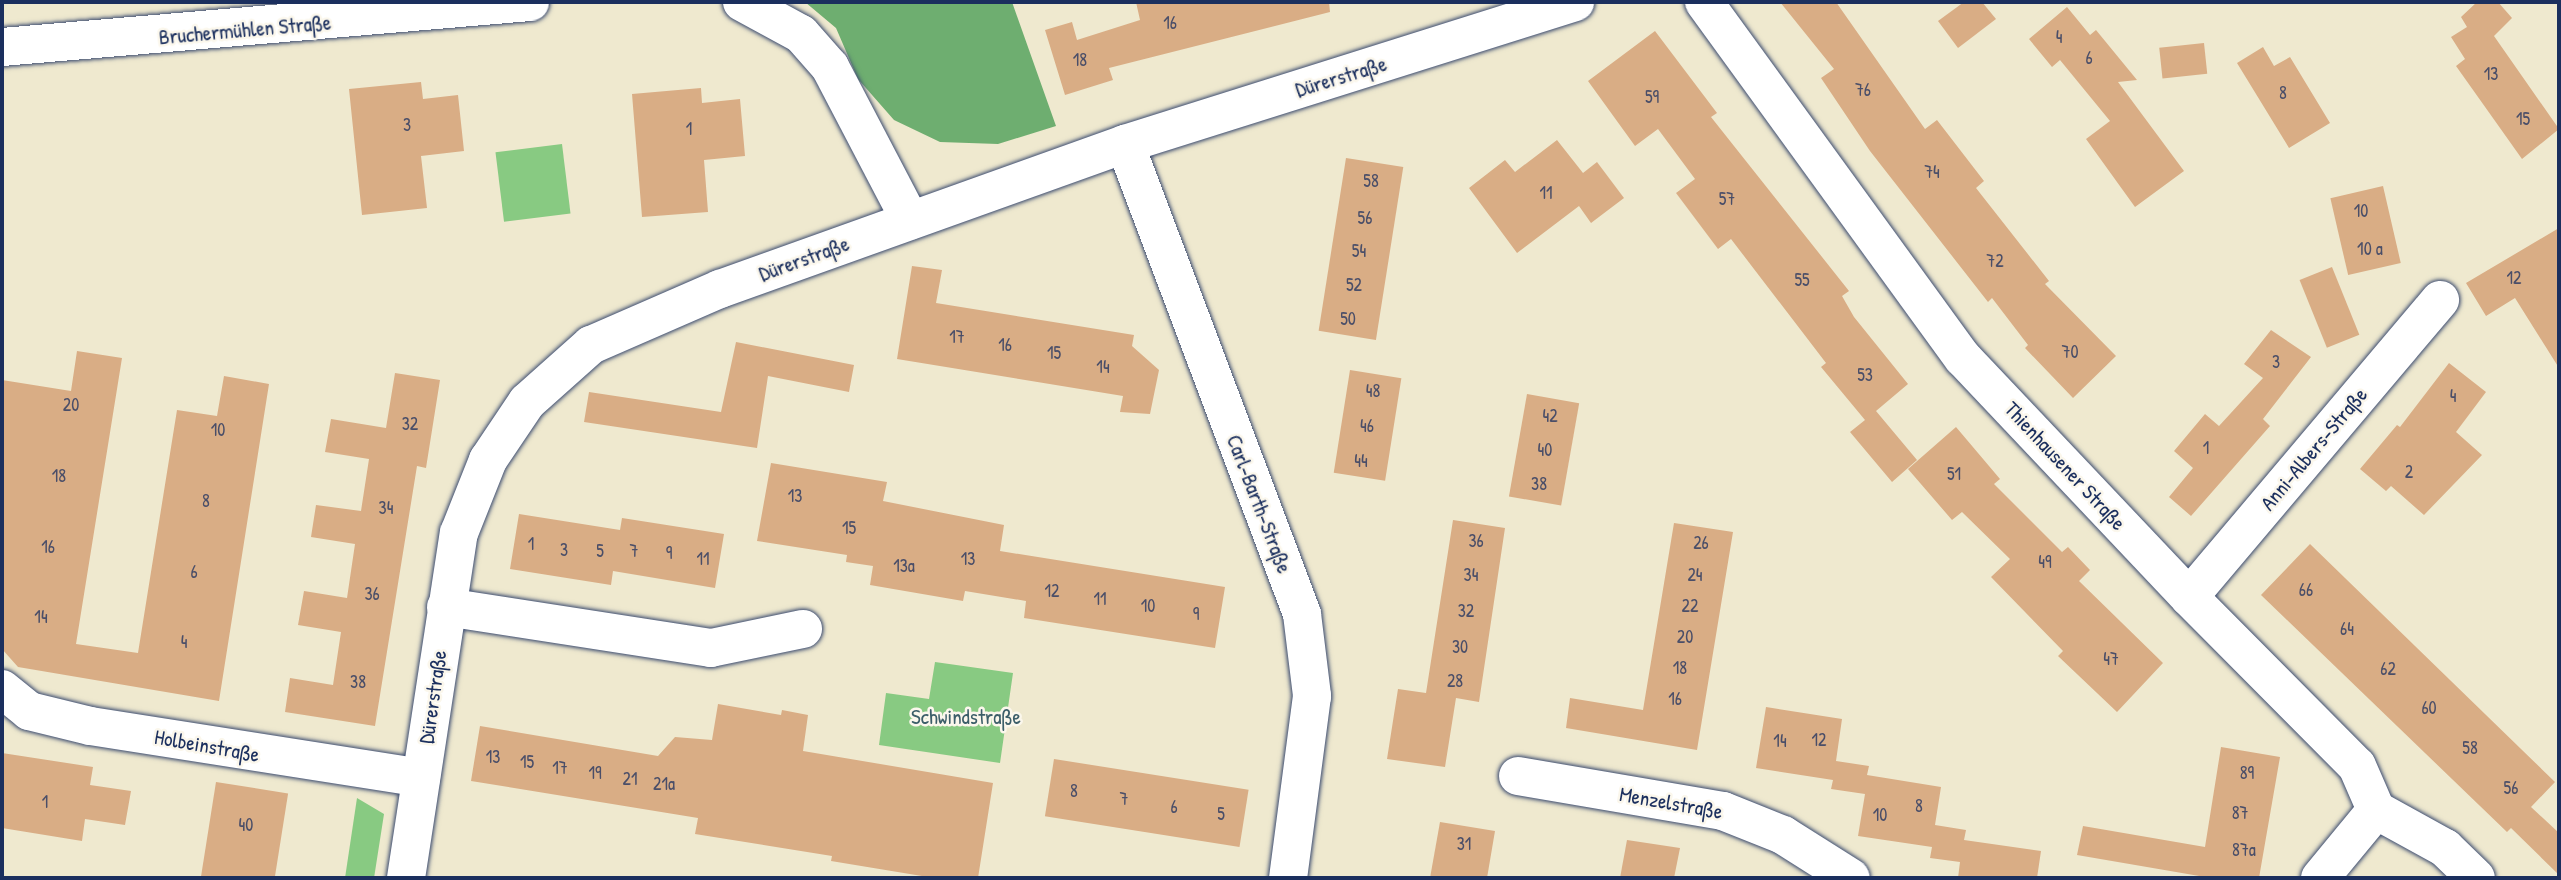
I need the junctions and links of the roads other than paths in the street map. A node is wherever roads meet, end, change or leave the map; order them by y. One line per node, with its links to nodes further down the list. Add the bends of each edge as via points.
1 (530, 2): 5 (street, Bruchermühlen Straße)
2 (742, 2): 7 (street, via 801,34 830,67)
3 (1575, 2): 6 (street, Dürerstraße)
4 (1704, 2): 9 (street, Thienhausener Straße, via 1963,358)
5 (2, 47)
6 (1125, 144): 7 (street, Dürerstraße); 17 (street, Carl-Barth-Straße, via 1302,614 1312,696)
7 (910, 220): 10 (street, Dürerstraße, via 652,315 591,345 527,402 488,460 459,533)
8 (2440, 300): 9 (street, Anni-Albers-Straße)
9 (2189, 597): 15 (street, Thienhausener Straße, via 2357,766)
10 (446, 607): 11 (street, via 711,648); 14 (street, Dürerstraße)
11 (803, 629)
12 (2, 689): 14 (street, Holbeinstraße, via 29,711 90,726)
13 (1518, 775): 18 (street, Menzelstraße, via 1723,811 1783,835)
14 (421, 778): 16 (street, Dürerstraße)
15 (2376, 810): 19 (street); 20 (street, via 2445,848)
16 (406, 878)
17 (1288, 878)
18 (1851, 878)
19 (2320, 878)
20 (2476, 878)

